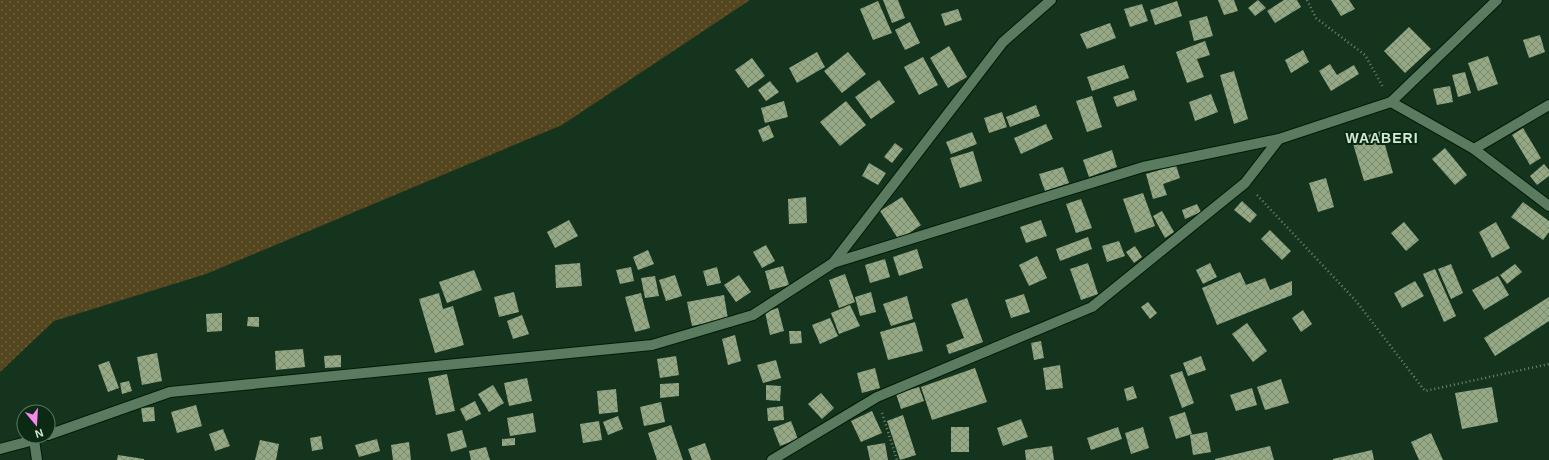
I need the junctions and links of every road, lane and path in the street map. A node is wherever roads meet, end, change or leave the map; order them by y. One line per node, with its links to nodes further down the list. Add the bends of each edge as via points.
1 (1051, 0): 10 (street, via 1003,42)
2 (1307, 0): 4 (path, via 1316,18 1365,55)
3 (1497, 0): 4 (street)
4 (1391, 102): 6 (street); 7 (street)
5 (1549, 105): 7 (street)
6 (1279, 139): 8 (street); 10 (street, via 1142,167)
7 (1474, 149): 9 (street)
8 (1245, 183): 11 (path, via 1356,301 1425,391); 12 (street, via 1092,307)
9 (1549, 206)
10 (833, 263): 13 (street, via 753,315 652,345 170,392)
11 (1549, 364)
12 (877, 396): 18 (street); 19 (path)
13 (56, 433)
14 (19, 444): 16 (street)
15 (35, 444): 17 (street)
16 (0, 449)
17 (37, 460)
18 (772, 460)
19 (896, 460)

